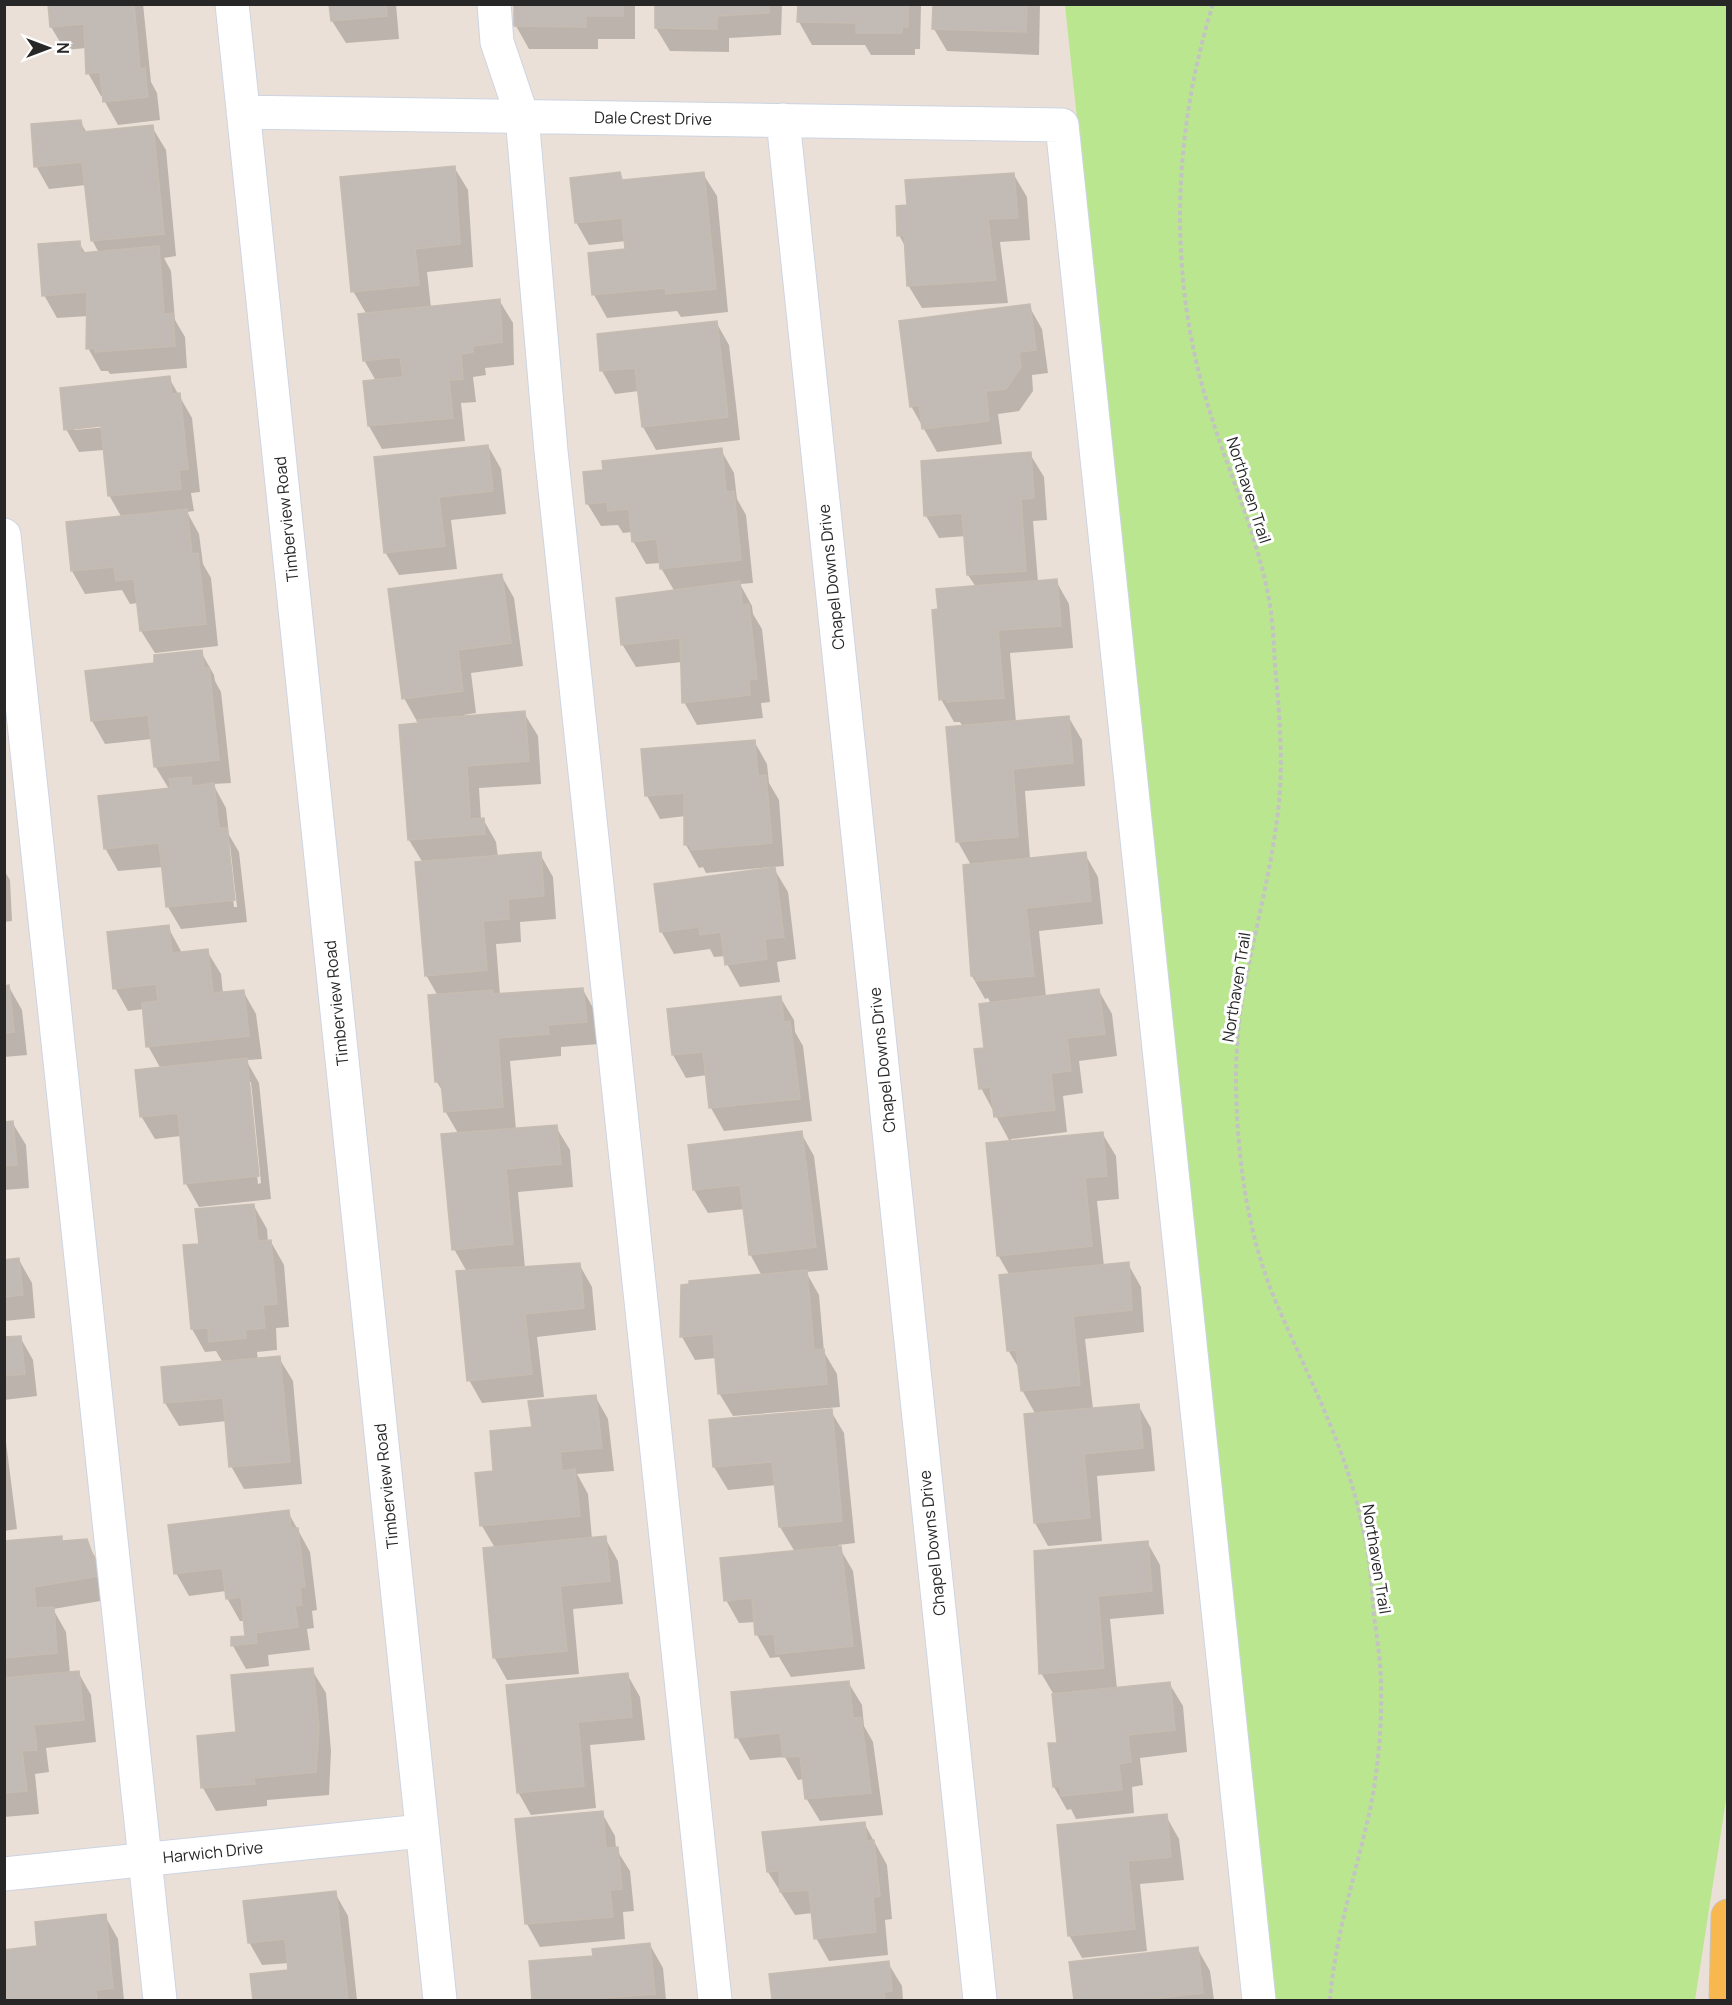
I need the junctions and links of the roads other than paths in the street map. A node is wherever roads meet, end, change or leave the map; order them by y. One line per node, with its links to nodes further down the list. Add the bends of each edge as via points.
1 (232, 4): 3 (street, Timberview Road)
2 (494, 4): 4 (street, via 497,42)
3 (243, 112): 4 (street, Dale Crest Drive); 7 (street, Timberview Road)
4 (522, 116): 5 (street, Dale Crest Drive); 13 (street, via 552,463)
5 (783, 120): 14 (street, Chapel Downs Drive); 15 (street, Dale Crest Drive, via 1062,125)
6 (4, 535): 8 (street)
7 (422, 1830): 8 (street, Harwich Drive); 12 (street, Timberview Road)
8 (144, 1860): 9 (street, Harwich Drive); 11 (street)
9 (4, 1874)
10 (1728, 1916): 16 (main road)
11 (160, 2001)
12 (440, 2001)
13 (715, 2001)
14 (980, 2001)
15 (1259, 2001)
16 (1726, 2001)

